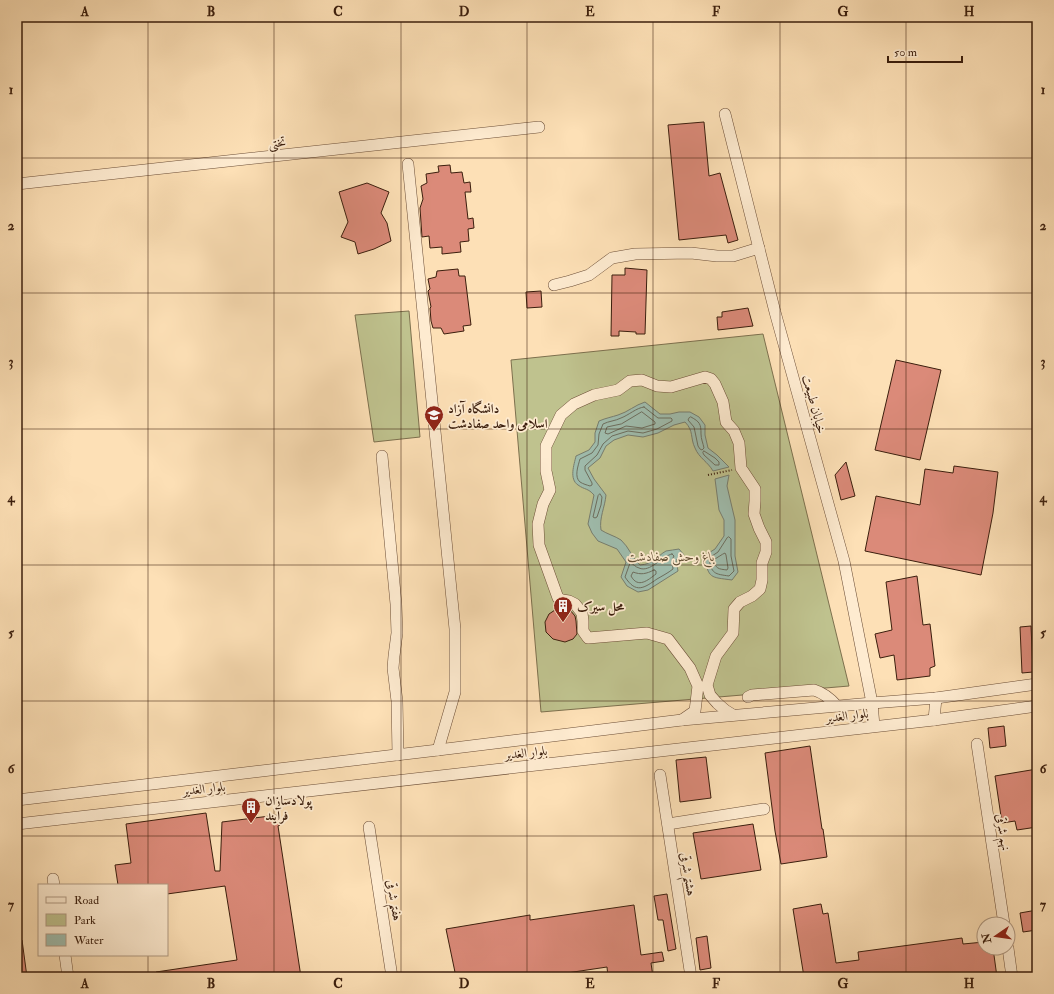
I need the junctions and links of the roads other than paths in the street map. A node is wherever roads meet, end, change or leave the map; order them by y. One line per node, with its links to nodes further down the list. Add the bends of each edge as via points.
1 (725, 114): 5 (street, خیابان طبیعت)
2 (539, 127): 4 (street, تختی)
3 (408, 164): 19 (street, via 455,629 455,692)
4 (17, 184)
5 (759, 248): 6 (street, via 733,256 691,253 635,254 612,258 590,275); 11 (street, خیابان طبیعت, via 844,562)
6 (554, 285)
7 (382, 456): 20 (street, via 396,604 397,633 393,668 397,701)
8 (1037, 684): 10 (street, بلوار الغدیر)
9 (748, 697): 12 (street, via 814,690 822,692)
10 (936, 698): 11 (street, بلوار الغدیر); 16 (street)
11 (872, 703): 12 (street, بلوار الغدیر); 17 (street, خیابان طبیعت)
12 (837, 706): 14 (street, بلوار الغدیر)
13 (1037, 706): 16 (street, بلوار الغدیر)
14 (733, 715): 15 (street, بلوار الغدیر); 15 (street, via 710,695 707,685 716,656 733,633 734,609 740,602 760,590 766,542 754,514 755,489 741,468 739,443 726,422 723,402 711,379 705,377 671,386 657,386 642,380 630,381 618,390 594,395 574,404 561,415 546,446 546,471 550,490 538,524 539,545 558,598 575,604 582,613 583,631 588,638 647,633 668,639 690,668 698,686 695,711)
15 (682, 720): 19 (street, بلوار الغدیر)
16 (934, 720): 17 (street, بلوار الغدیر)
17 (874, 726): 24 (street, بلوار الغدیر)
18 (977, 744): 27 (street, نهم شرقی)
19 (438, 750): 20 (street, بلوار الغدیر)
20 (398, 755): 22 (street, بلوار الغدیر)
21 (660, 775): 25 (street, هشتم شرقی)
22 (17, 800)
23 (764, 809): 25 (street)
24 (17, 824)
25 (668, 824): 32 (street, هشتم شرقی)
26 (369, 827): 31 (street, هفتم شرقی)
27 (1003, 916)
28 (65, 956): 30 (street)
29 (1009, 956): 33 (street)
30 (68, 977)
31 (392, 977)
32 (691, 977)
33 (1012, 977)

